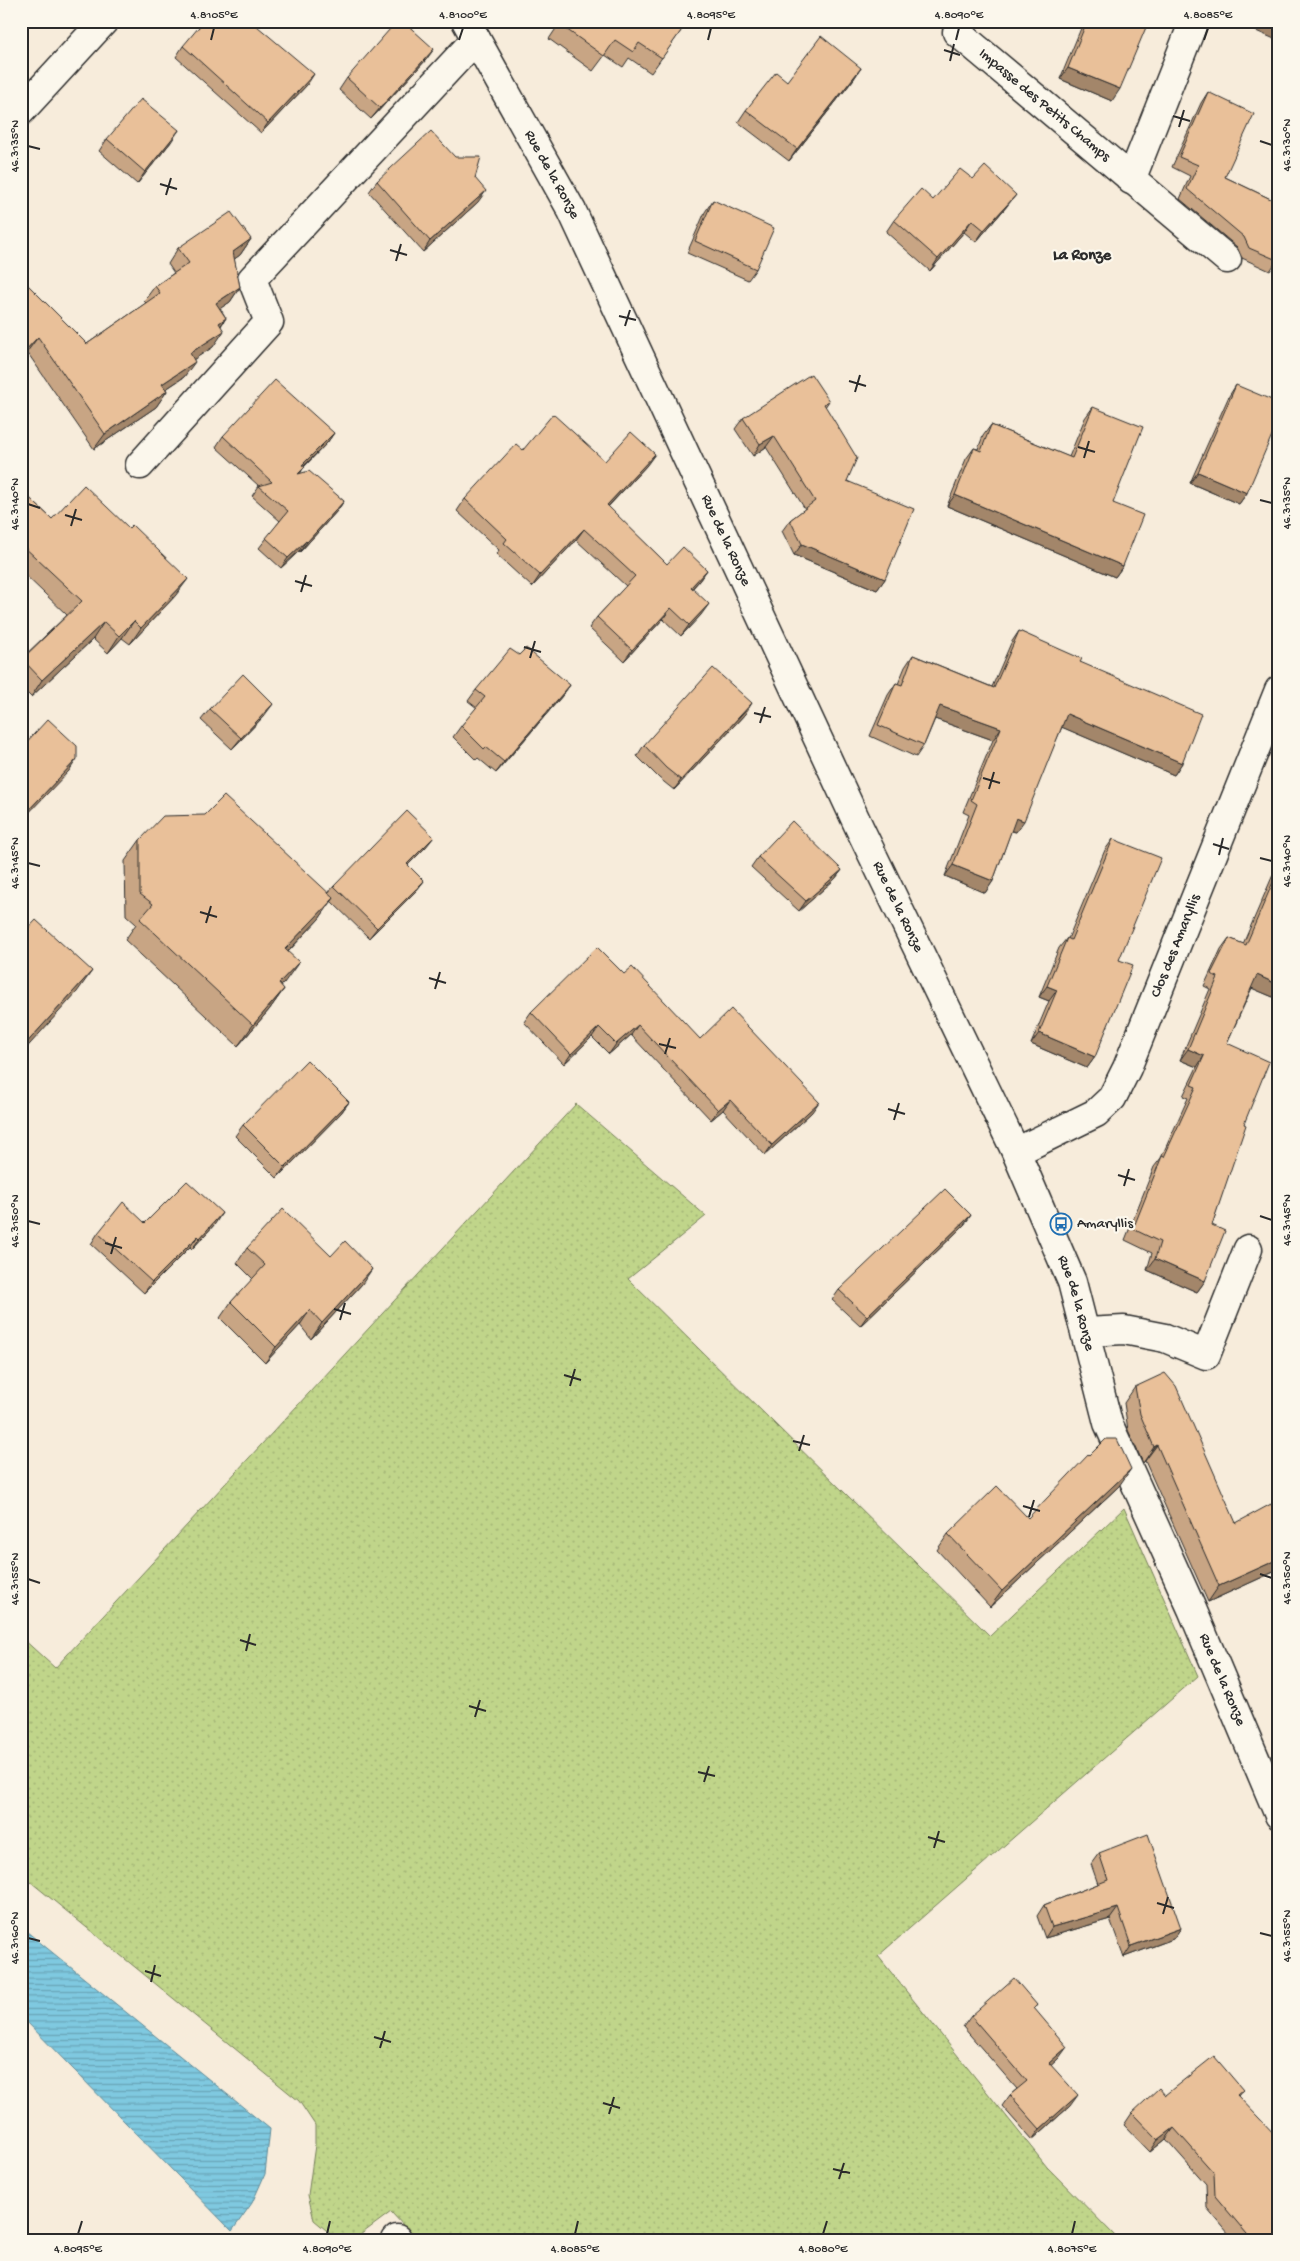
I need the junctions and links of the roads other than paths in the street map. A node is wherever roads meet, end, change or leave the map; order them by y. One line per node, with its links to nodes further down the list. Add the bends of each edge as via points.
1 (104, 21): 5 (street)
2 (1194, 21): 6 (street)
3 (471, 30): 8 (street, via 252,279 269,322); 10 (street, Rue de la Ronze, via 572,211 856,820)
4 (957, 32): 6 (street, Impasse des Petits Champs)
5 (21, 111)
6 (1131, 180): 7 (street, Impasse des Petits Champs)
7 (1227, 259)
8 (140, 466)
9 (1279, 690): 10 (street, Clos des Amaryllis, via 1127,1068 1112,1098 1096,1113)
10 (1016, 1152): 12 (street, Rue de la Ronze, via 1072,1282)
11 (1248, 1249): 12 (street, via 1206,1355 1165,1338 1124,1330)
12 (1086, 1332): 13 (street, Rue de la Ronze, via 1108,1423 1192,1609)
13 (1279, 1815)

